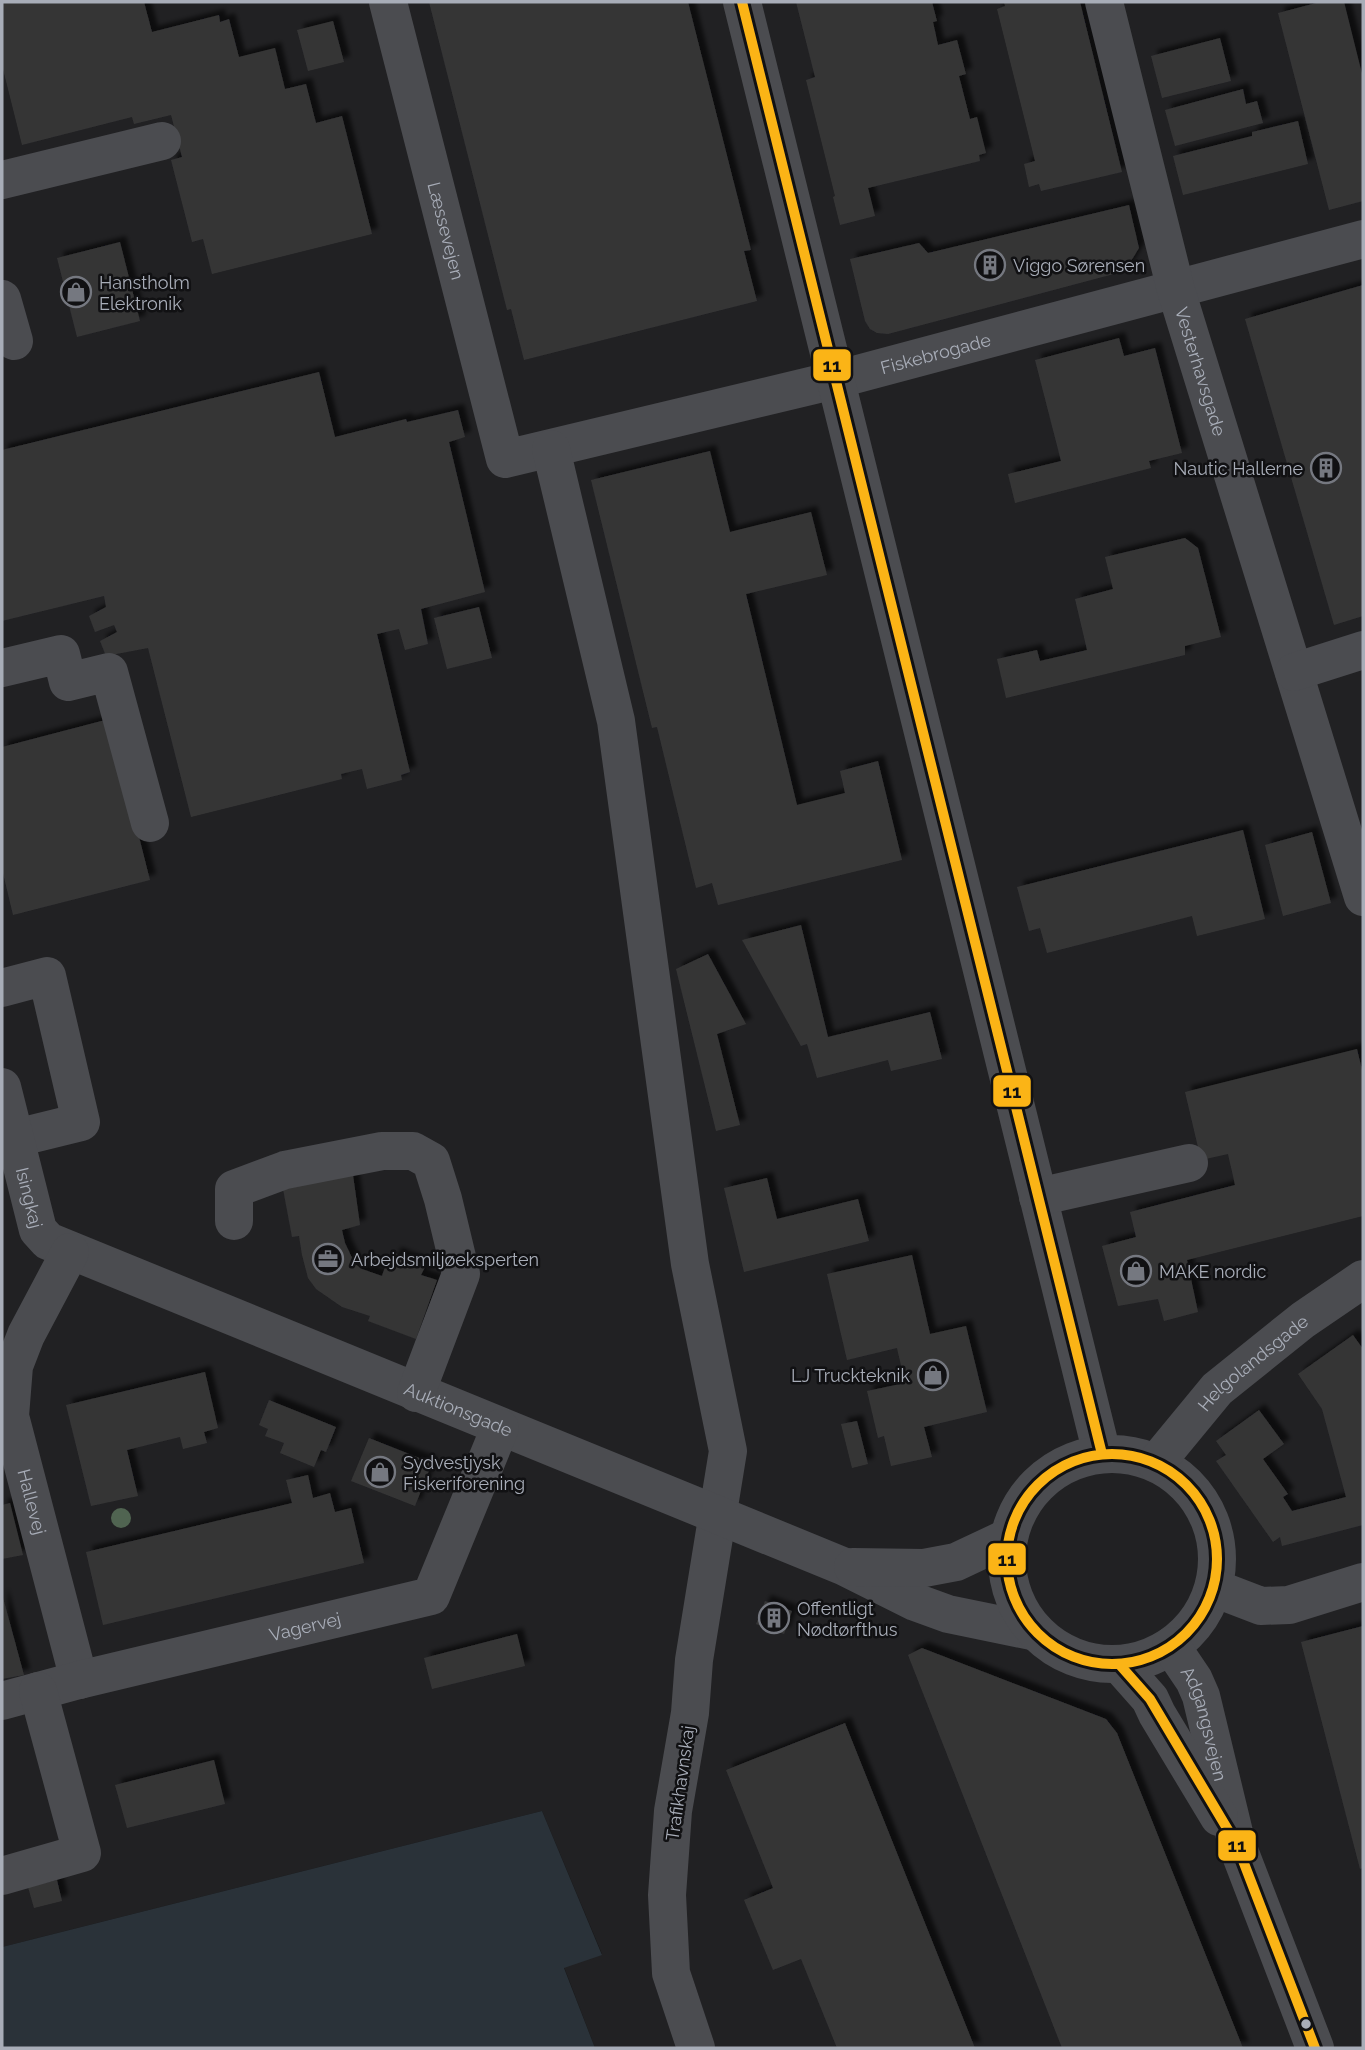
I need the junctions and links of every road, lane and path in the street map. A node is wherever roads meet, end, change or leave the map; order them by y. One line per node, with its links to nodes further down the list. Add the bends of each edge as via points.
1 (388, 2): 12 (street, Læssevejen)
2 (742, 2): 10 (street)
3 (1104, 2): 7 (street, Vesterhavsgade)
4 (162, 141): 5 (street)
5 (2, 180)
6 (1363, 239): 7 (street, Fiskebrogade)
7 (1176, 290): 10 (street, Fiskebrogade); 15 (street, Vesterhavsgade)
8 (2, 299): 9 (street)
9 (14, 341)
10 (835, 380): 11 (street, Fiskebrogade); 24 (street)
11 (551, 449): 12 (street, Fiskebrogade); 33 (street, Trafikhavnskaj, via 616,721 691,1264 728,1451)
12 (505, 459)
13 (1363, 650): 15 (street)
14 (2, 668): 17 (street, via 61,654 68,682 109,672)
15 (1294, 672): 16 (street, Vesterhavsgade)
16 (1349, 803): 18 (street, Vesterhavsgade)
17 (149, 823)
18 (1356, 848): 19 (street, Vesterhavsgade)
19 (1363, 897)
20 (2, 988): 22 (street, via 47,976 81,1122)
21 (2, 1087): 22 (street, Isingkaj)
22 (10, 1132): 26 (street, Isingkaj, via 38,1230)
23 (1189, 1163): 24 (street)
24 (1038, 1197): 31 (street)
25 (234, 1221): 29 (street, via 234,1189 285,1170 382,1151 413,1151 431,1161 461,1274)
26 (70, 1252): 28 (street, Hallevej); 29 (street, Auktionsgade)
27 (1363, 1279): 32 (street, Helgolandsgade, via 1217,1389)
28 (8, 1368): 41 (street, Hallevej, via 10,1416)
29 (416, 1393): 30 (street, Auktionsgade)
30 (500, 1428): 33 (street, Auktionsgade); 41 (street, Vagervej, via 430,1596)
31 (1098, 1440): 32 (street); 34 (street, via 1046,1477 1023,1504)
32 (1156, 1463): 37 (street, via 1181,1479 1201,1502 1213,1529 1218,1558)
33 (718, 1515): 35 (street, Auktionsgade); 46 (street, Trafikhavnskaj, via 673,1811 667,1895 671,1973)
34 (1009, 1537): 35 (street, Auktionsgade, via 956,1562 924,1568); 38 (street, via 1011,1588)
35 (845, 1567): 38 (street, Auktionsgade, via 948,1614)
36 (1363, 1582): 37 (street, via 1289,1605 1261,1606)
37 (1214, 1588): 39 (street, via 1204,1612)
38 (1036, 1632): 40 (street, via 1074,1657)
39 (1171, 1646): 40 (street); 44 (street, Adgangsvejen, via 1201,1696)
40 (1119, 1664): 44 (street, Adgangsvejen, via 1150,1699)
41 (79, 1680): 42 (street, Vagervej)
42 (38, 1691): 43 (street, Vagervej); 45 (street, via 82,1853)
43 (2, 1700)
44 (1237, 1845): 47 (street, Adgangsvejen)
45 (2, 1876)
46 (696, 2048)
47 (1315, 2048)

